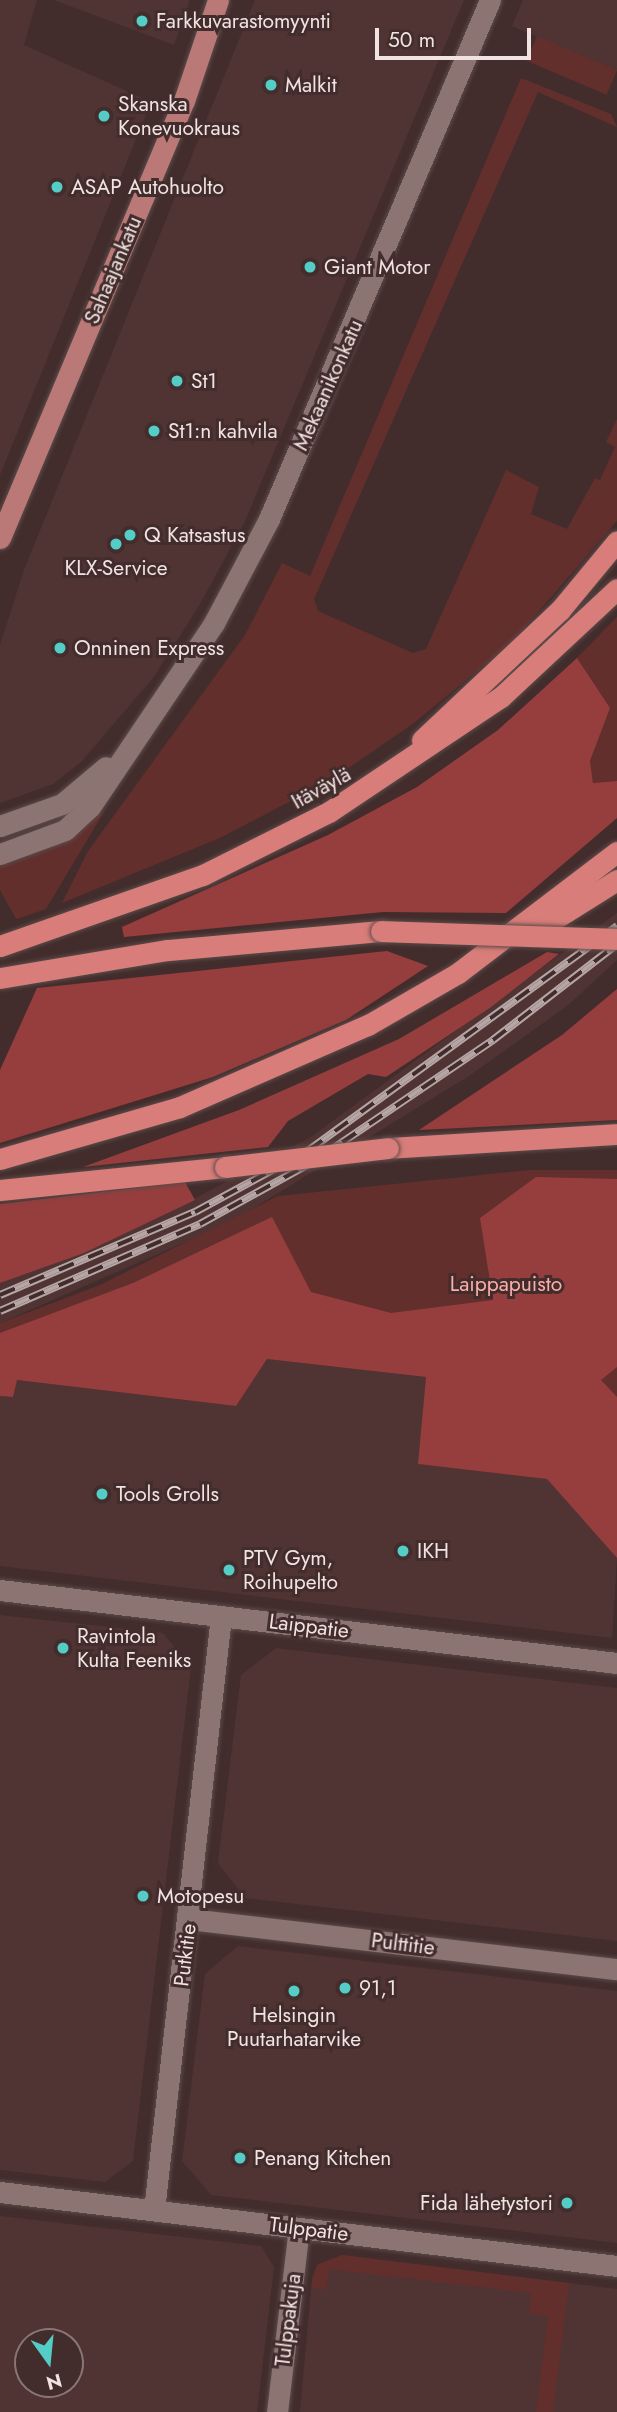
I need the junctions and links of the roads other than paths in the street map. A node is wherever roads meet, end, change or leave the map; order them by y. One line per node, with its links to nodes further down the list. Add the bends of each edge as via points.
1 (218, 0): 3 (main road, Sahaajankatu, via 184,101)
2 (490, 0): 6 (street, Mekaanikonkatu, via 248,562 214,623)
3 (0, 538)
4 (617, 541): 7 (highway, via 560,610)
5 (617, 589): 7 (highway, Itäväylä, via 501,697)
6 (125, 749): 8 (street, Mekaanikonkatu, via 62,804); 10 (street, Mekaanikonkatu, via 90,807 65,830)
7 (381, 782): 13 (highway, Itäväylä, via 213,870 49,933)
8 (0, 826)
9 (617, 852): 14 (highway)
10 (0, 854)
11 (617, 880): 14 (highway, via 580,907)
12 (617, 939): 15 (highway, bridge, via 381,931 168,950)
13 (0, 946)
14 (457, 973): 17 (highway, via 283,1067 180,1107)
15 (0, 978)
16 (617, 1134): 18 (highway, bridge, via 388,1148)
17 (0, 1159)
18 (0, 1190)
19 (0, 1590): 20 (street, Laippatie)
20 (221, 1616): 21 (street, Laippatie); 22 (street, Putkitie)
21 (617, 1663)
22 (189, 1919): 23 (street, Pulttitie); 25 (street, Putkitie)
23 (617, 1969)
24 (0, 2192): 25 (street, Tulppatie)
25 (154, 2210): 26 (street, Tulppatie)
26 (299, 2228): 27 (street, Tulppatie); 28 (street, Tulppakuja)
27 (617, 2266)
28 (277, 2412)

